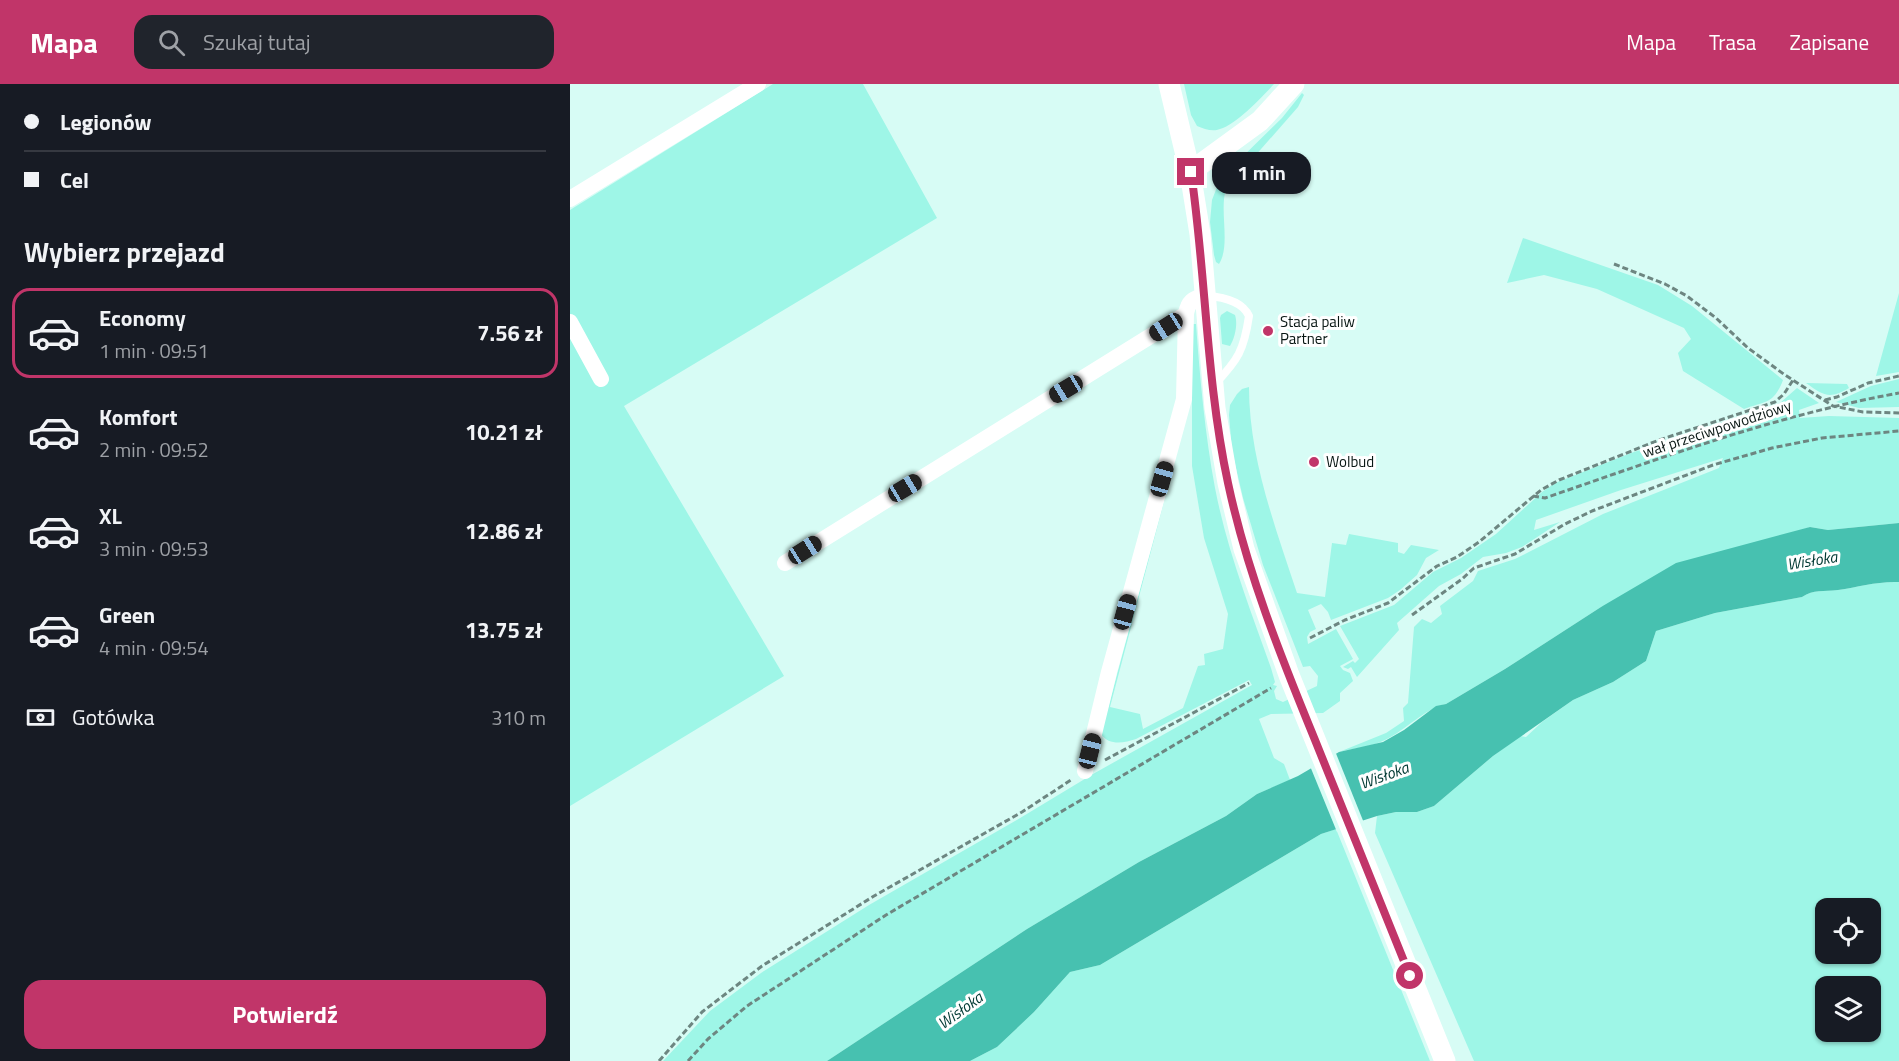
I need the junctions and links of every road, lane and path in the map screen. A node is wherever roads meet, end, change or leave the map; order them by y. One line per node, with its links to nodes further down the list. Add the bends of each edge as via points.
1 (758, 84): 5 (street)
2 (1169, 84): 4 (street)
3 (1294, 84): 4 (street, via 1260,121)
4 (1191, 172): 7 (street)
5 (570, 199)
6 (1614, 264): 12 (path, via 1687,296)
7 (1205, 296): 8 (street, via 1195,298); 13 (street); 13 (lane, via 1241,305 1249,316 1240,353)
8 (1186, 314): 20 (street); 25 (street, via 1184,399)
9 (570, 322): 11 (street)
10 (1899, 376): 15 (path)
11 (601, 379)
12 (1793, 380): 15 (path); 19 (path, via 1775,402 1592,466)
13 (1213, 387): 28 (street, via 1228,483 1244,549 1289,675)
14 (1899, 393): 16 (path, wał przeciwpowodziowy)
15 (1823, 400): 16 (path)
16 (1833, 406): 17 (path); 19 (path, wał przeciwpowodziowy, via 1693,447 1545,498)
17 (1899, 413)
18 (1899, 431): 21 (path, via 1822,438 1713,465 1592,512 1515,554 1474,568)
19 (1533, 496): 22 (path, via 1479,542 1437,566 1388,603)
20 (785, 563)
21 (1412, 615)
22 (1310, 638)
23 (1249, 683): 25 (path)
24 (1270, 688): 27 (path, via 886,915 747,1006)
25 (1085, 771): 26 (path, via 762,966 702,1012)
26 (660, 1061)
27 (688, 1061)
28 (1445, 1061)

